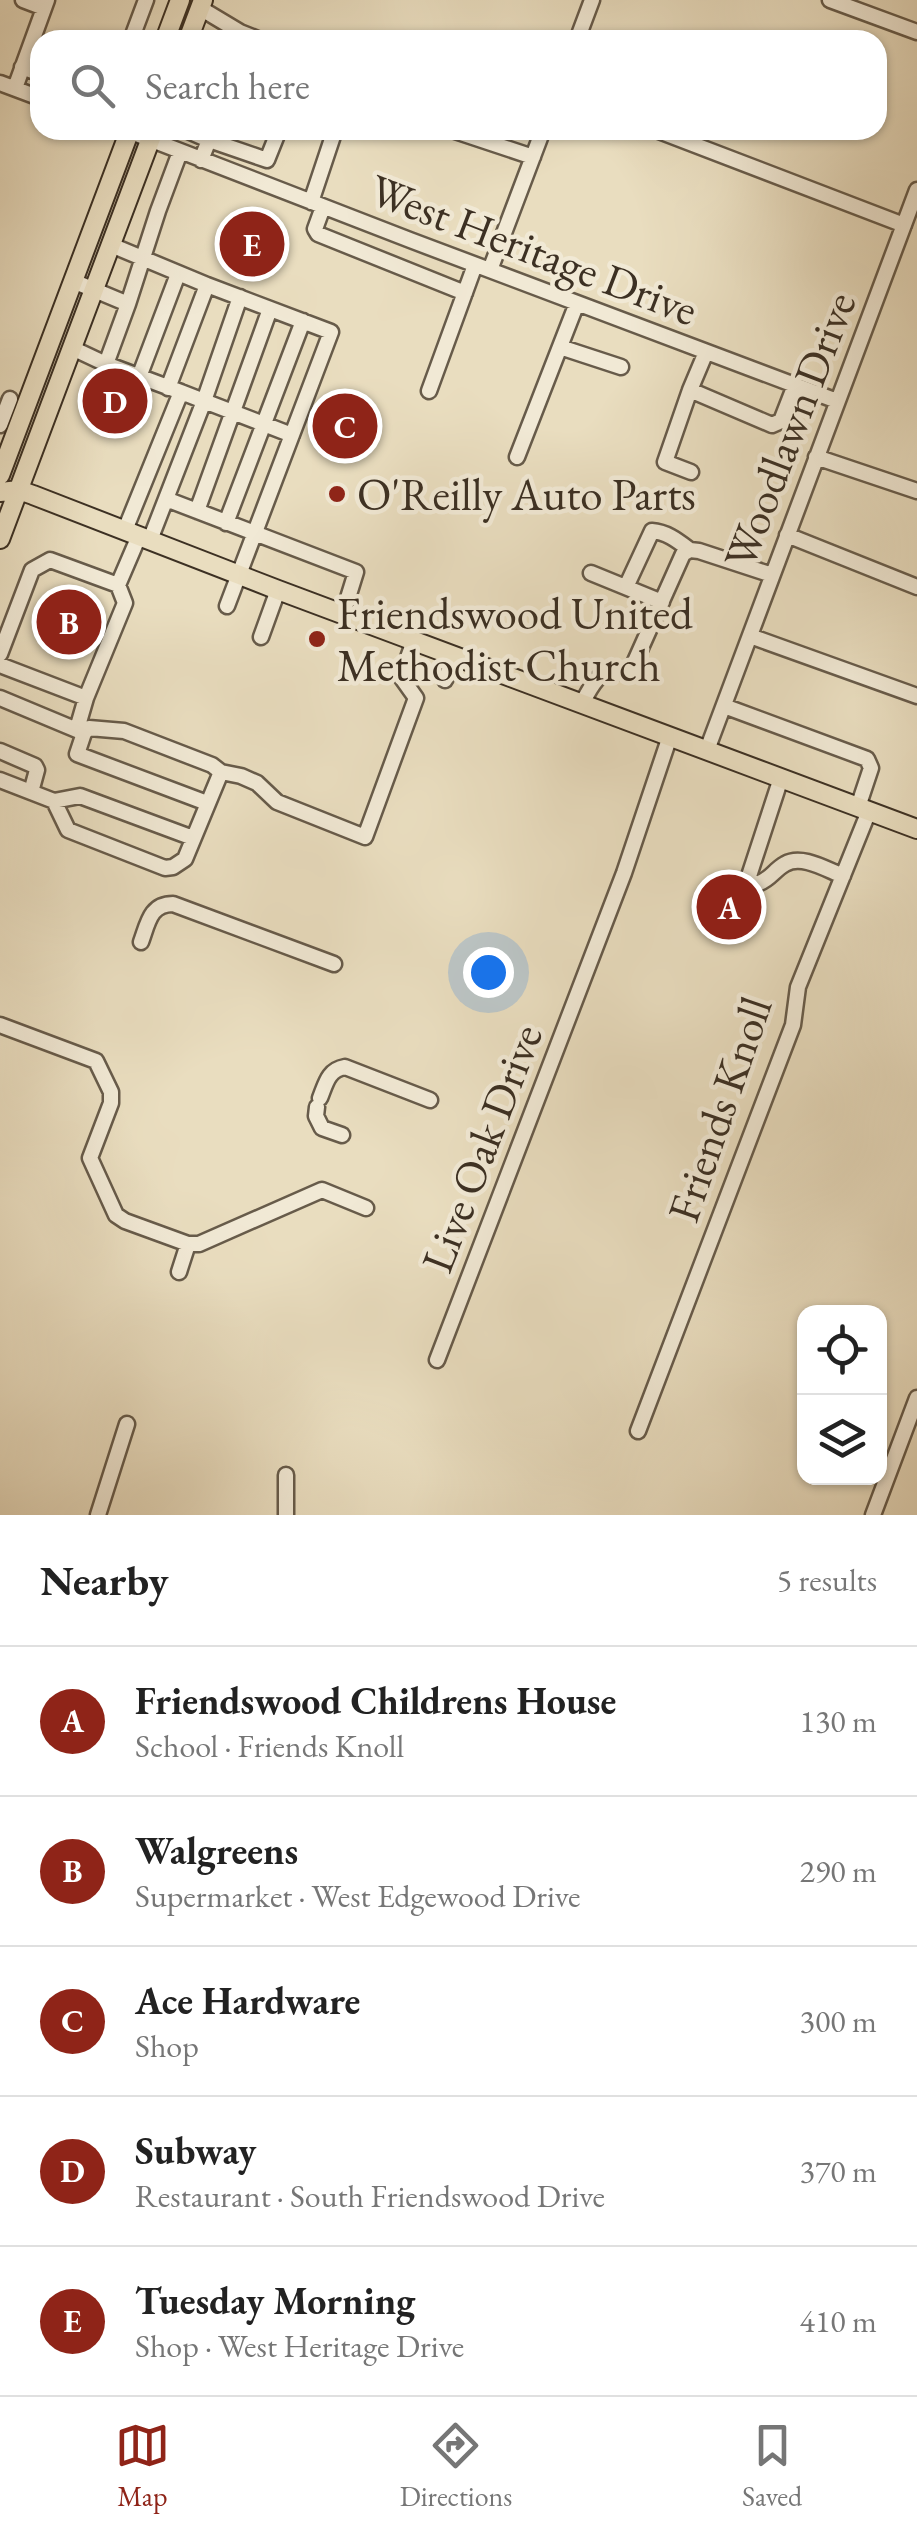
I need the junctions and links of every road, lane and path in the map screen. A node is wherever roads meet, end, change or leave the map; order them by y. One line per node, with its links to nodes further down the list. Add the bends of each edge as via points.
1 (22, 0): 6 (street)
2 (146, 0): 9 (street)
3 (180, 0): 10 (main road)
4 (592, 0): 13 (street)
5 (830, 0): 14 (street)
6 (46, 4): 8 (street)
7 (202, 4): 11 (main road); 12 (street)
8 (36, 30)
9 (135, 30)
10 (169, 30)
11 (192, 30)
12 (237, 30)
13 (581, 30)
14 (917, 32)
15 (30, 46): 16 (street)
16 (22, 67): 17 (street); 18 (street)
17 (30, 70)
18 (7, 85)
19 (125, 140): 40 (main road)
20 (150, 140): 36 (main road)
21 (160, 140): 28 (street, West Heritage Drive)
22 (208, 140): 30 (street); 31 (street)
23 (274, 140): 31 (street)
24 (333, 140): 34 (street)
25 (482, 140): 29 (street)
26 (539, 140): 29 (street)
27 (682, 140): 35 (street)
28 (180, 152): 30 (street, West Heritage Drive); 37 (street)
29 (533, 157): 38 (street)
30 (201, 160): 32 (street, West Heritage Drive)
31 (267, 160): 32 (street)
32 (258, 182): 34 (street, West Heritage Drive)
33 (917, 190): 35 (street, Woodlawn Drive)
34 (317, 205): 38 (street, West Heritage Drive); 43 (street, via 318,234)
35 (904, 225): 61 (street, Woodlawn Drive)
36 (111, 245): 37 (street); 42 (main road)
37 (142, 259): 39 (street); 46 (street)
38 (482, 268): 43 (street); 45 (street, West Heritage Drive)
39 (178, 274): 41 (street); 54 (street)
40 (74, 281): 42 (street); 59 (main road)
41 (207, 286): 44 (street); 56 (street)
42 (94, 291): 46 (street); 50 (main road)
43 (465, 293): 58 (street)
44 (240, 298): 47 (street); 60 (street)
45 (577, 303): 49 (street); 51 (street, West Heritage Drive)
46 (128, 304): 52 (street)
47 (270, 309): 48 (street); 62 (street)
48 (303, 321): 63 (street); 65 (street, via 331,332)
49 (560, 347): 53 (street); 66 (street)
50 (72, 348): 52 (street); 70 (main road)
51 (706, 352): 55 (street, West Heritage Drive); 57 (street)
52 (106, 364): 54 (street)
53 (621, 367)
54 (139, 376): 56 (street)
55 (795, 385): 57 (street, via 781,421 772,425); 61 (street, West Heritage Drive)
56 (174, 390): 60 (street); 76 (street)
57 (690, 390): 69 (street, via 665,462)
58 (430, 391)
59 (12, 400): 64 (main road)
60 (204, 401): 62 (street); 72 (street)
61 (837, 401): 67 (street, Woodlawn Drive)
62 (233, 412): 63 (street); 73 (street)
63 (264, 424): 65 (street); 74 (street)
64 (5, 430): 68 (main road)
65 (292, 436): 75 (street)
66 (518, 458)
67 (816, 458): 71 (street); 77 (street, Woodlawn Drive)
68 (0, 472): 70 (main road)
69 (691, 472)
70 (10, 491): 76 (main road); 78 (main road)
71 (917, 491)
72 (166, 499): 73 (street); 76 (street)
73 (197, 512): 74 (street)
74 (226, 523): 75 (street)
75 (256, 534): 81 (street); 89 (street, via 356,572)
76 (138, 535): 81 (main road); 83 (street)
77 (787, 535): 82 (street, Woodlawn Drive); 85 (street)
78 (0, 539)
79 (690, 550): 82 (street); 84 (street, via 652,531); 87 (street, via 680,558)
80 (591, 573): 84 (street)
81 (238, 574): 86 (main road); 88 (street)
82 (772, 575): 90 (street, Woodlawn Drive)
83 (118, 586): 93 (street, via 50,560 32,570); 99 (street, via 126,602)
84 (626, 587): 87 (street)
85 (917, 587)
86 (278, 590): 89 (main road); 91 (street)
87 (662, 602): 100 (street, via 632,668 597,676)
88 (227, 606)
89 (343, 614): 92 (main road)
90 (750, 636): 97 (street); 101 (street, Woodlawn Drive)
91 (261, 637)
92 (414, 641): 94 (main road); 106 (street, via 401,677 416,698 365,837 276,802 251,780)
93 (0, 654)
94 (455, 655): 96 (street); 100 (main road)
95 (0, 665): 99 (street)
96 (446, 680)
97 (917, 696)
98 (0, 698): 102 (street)
99 (86, 698): 102 (street)
100 (582, 703): 103 (main road)
101 (724, 706): 104 (street, Woodlawn Drive); 112 (street, Friends Knoll, via 867,760)
102 (80, 731): 106 (street, via 124,731); 111 (street, via 77,754)
103 (670, 736): 104 (main road); 124 (street, Live Oak Drive)
104 (708, 750): 107 (main road)
105 (0, 751): 109 (street, via 35,766)
106 (221, 772): 111 (street)
107 (781, 778): 112 (main road); 115 (street, via 748,879 766,881 799,859)
108 (0, 780): 109 (street)
109 (31, 792): 110 (street)
110 (54, 800): 114 (street, via 80,796); 114 (street, via 68,830 165,868 181,864)
111 (207, 803): 114 (street)
112 (864, 809): 113 (main road); 115 (street, Friends Knoll)
113 (917, 829)
114 (193, 838)
115 (843, 876): 127 (street, Friends Knoll)
116 (141, 942): 117 (street, via 153,911 173,904)
117 (334, 964)
118 (0, 1025): 122 (street, via 96,1061 111,1103 90,1158 116,1215)
119 (430, 1100): 120 (street, via 345,1066 329,1075 316,1116 322,1128)
120 (342, 1136)
121 (366, 1208): 122 (street, via 322,1190)
122 (188, 1244): 123 (street)
123 (179, 1272)
124 (437, 1360)
125 (917, 1398): 131 (street)
126 (127, 1424): 129 (street)
127 (638, 1431)
128 (286, 1474): 130 (street)
129 (98, 1515)
130 (286, 1515)
131 (873, 1515)

